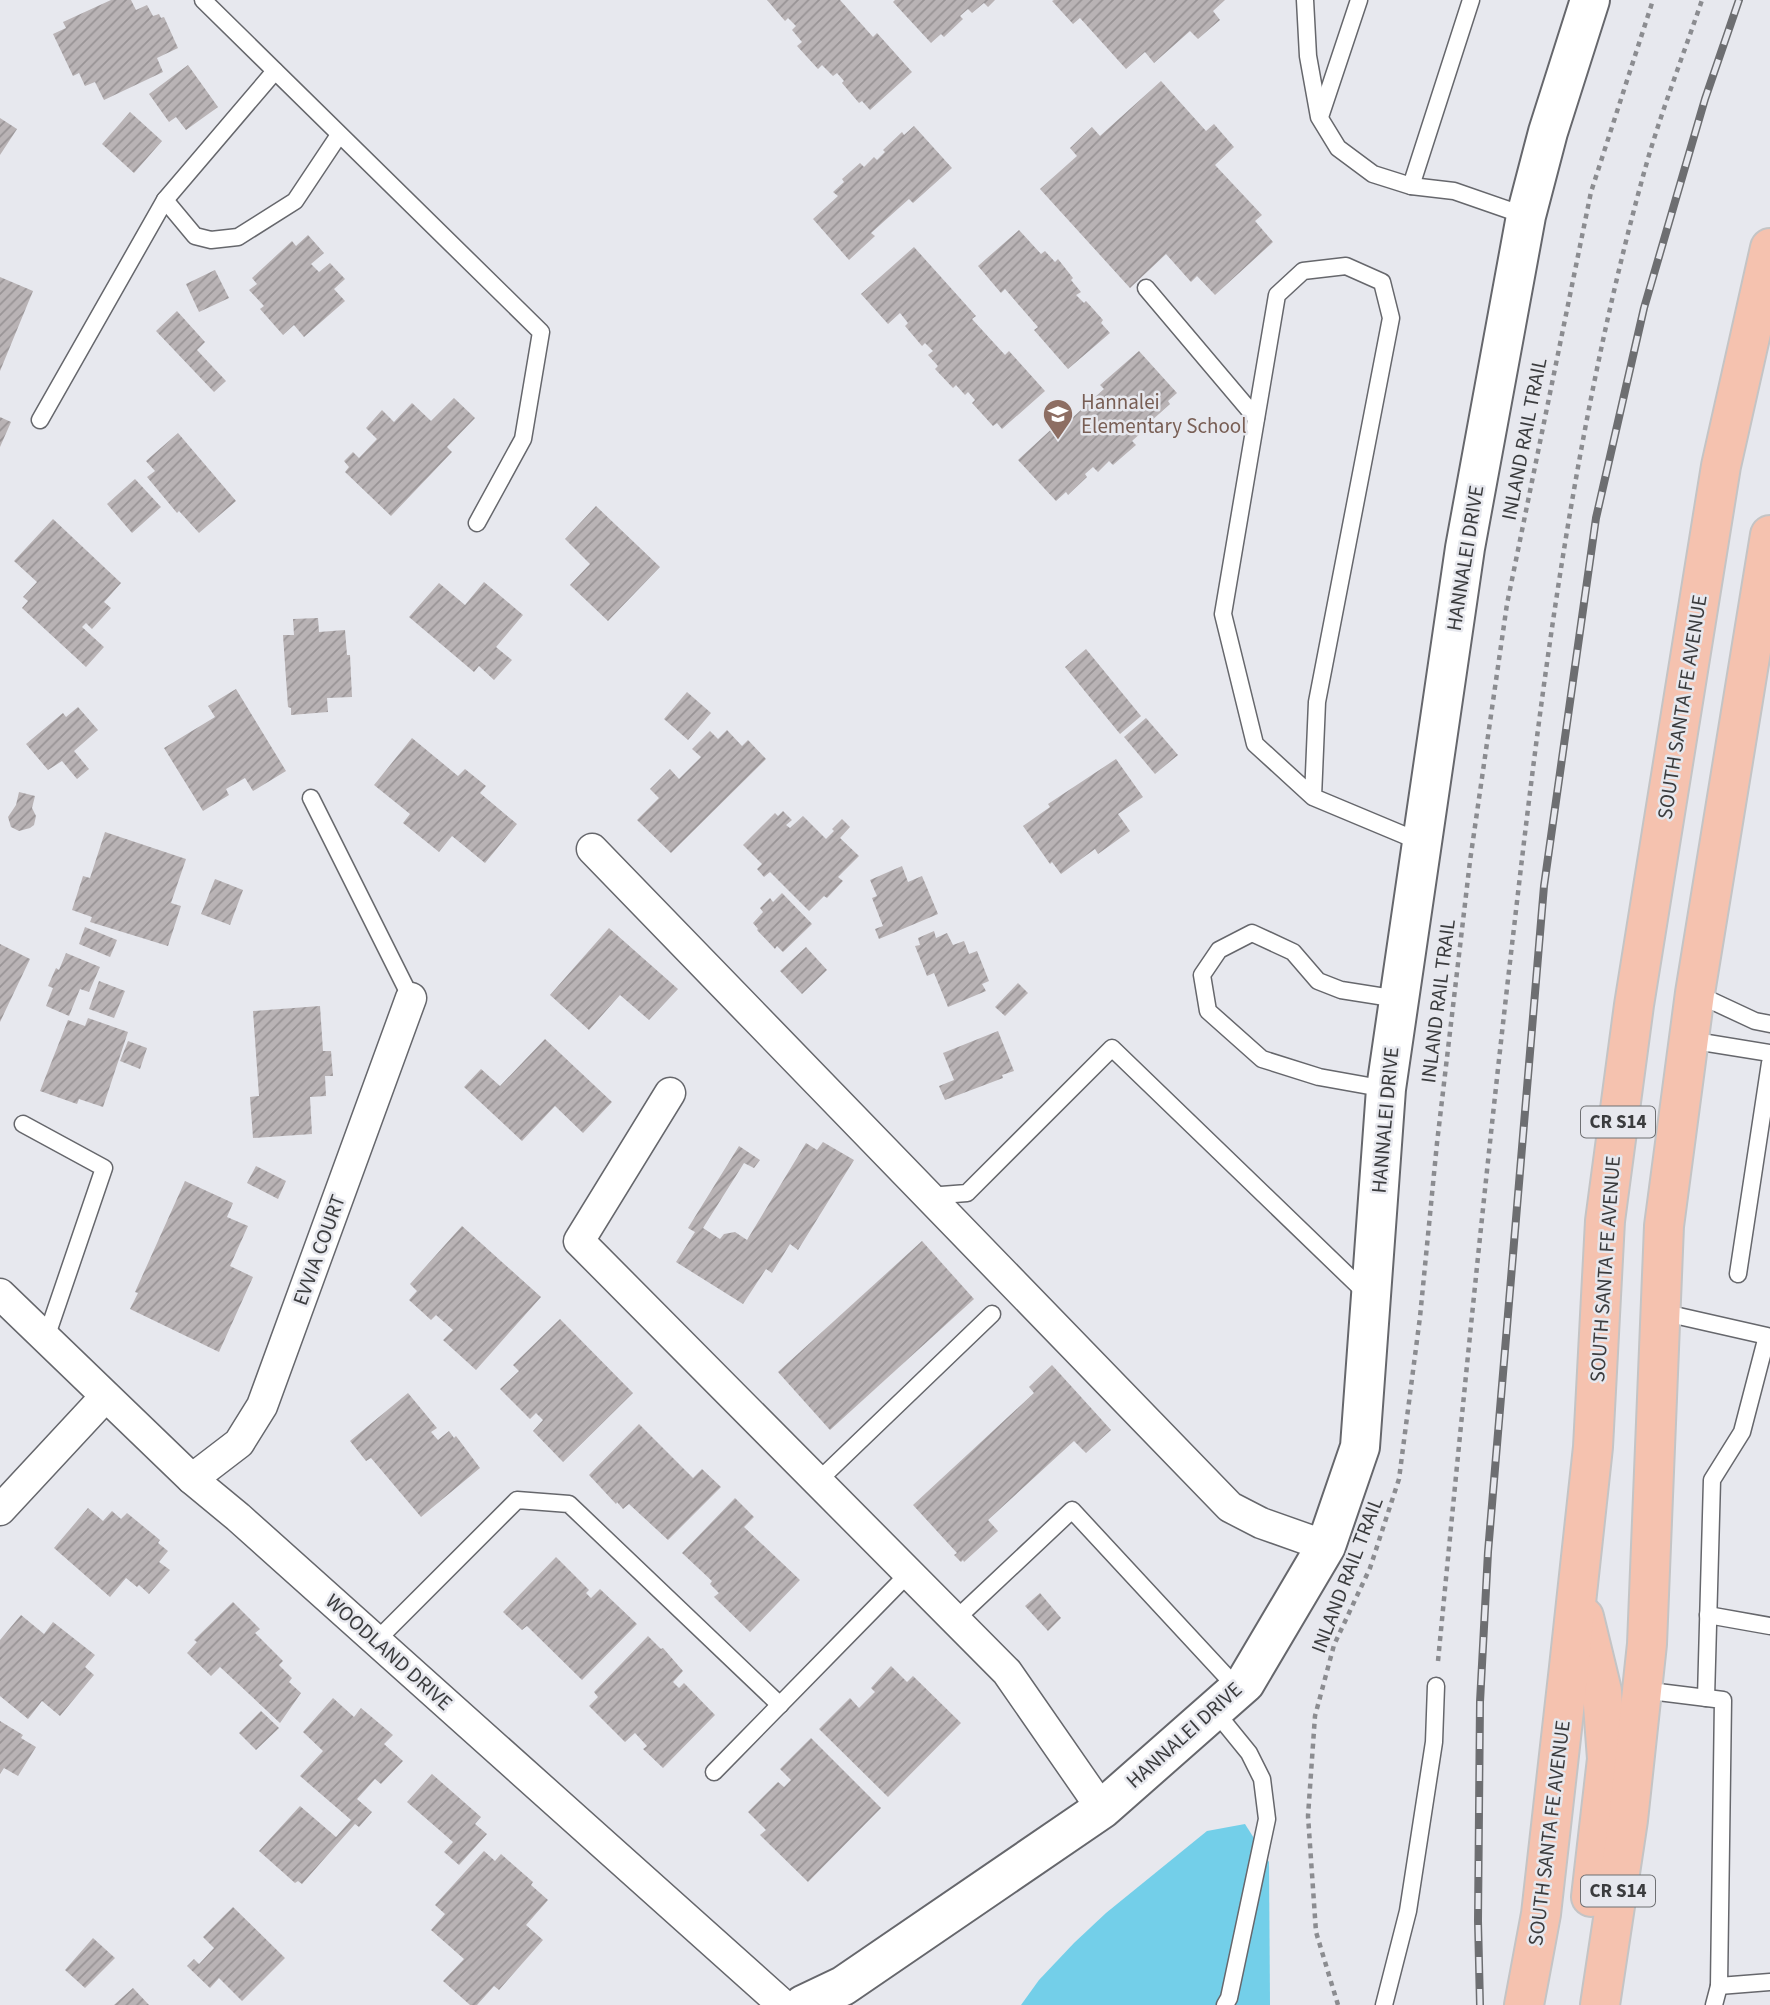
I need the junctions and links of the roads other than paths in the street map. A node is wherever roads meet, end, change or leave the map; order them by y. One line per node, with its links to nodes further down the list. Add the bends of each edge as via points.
1 (203, 0): 6 (lane)
2 (1306, 0): 7 (lane, via 1308,56)
3 (1359, 0): 7 (lane)
4 (1471, 0): 9 (lane)
5 (1590, 0): 11 (street, HANNALEI DRIVE)
6 (275, 71): 8 (lane); 10 (lane)
7 (1320, 117): 9 (lane, via 1338,148 1373,174)
8 (339, 135): 10 (lane, via 295,201 238,237 211,240 195,236); 16 (lane, via 541,332 523,439)
9 (1412, 186): 11 (lane, via 1454,191)
10 (165, 200): 15 (lane)
11 (1526, 216): 21 (street, HANNALEI DRIVE, via 1465,548)
12 (1770, 248): 46 (main road, SOUTH SANTA FE AVENUE / CR S14, via 1721,466 1634,1004 1605,1221 1593,1447)
13 (1146, 288): 14 (lane)
14 (1256, 418): 19 (lane, via 1223,614 1255,744); 19 (lane, via 1277,295 1303,271 1346,266 1382,282 1391,318 1317,702)
15 (40, 420)
16 (477, 523)
17 (1770, 535): 18 (main road, CR S14)
18 (1761, 647): 23 (main road, CR S14)
19 (1314, 797): 21 (lane)
20 (310, 798): 24 (lane)
21 (1423, 843): 25 (street, HANNALEI DRIVE)
22 (592, 849): 33 (street)
23 (1695, 993): 26 (lane); 27 (main road, CR S14)
24 (411, 998): 41 (street, EVVIA COURT, via 262,1406 239,1443)
25 (1398, 999): 30 (street, HANNALEI DRIVE); 30 (lane, via 1341,990 1318,981 1293,952 1252,933 1219,950 1202,975 1208,1011 1262,1059 1319,1077)
26 (1770, 1024)
27 (1689, 1040): 28 (lane); 37 (main road, CR S14, via 1664,1226)
28 (1770, 1053)
29 (1770, 1063): 34 (lane)
30 (1386, 1089): 36 (street, HANNALEI DRIVE)
31 (670, 1093): 42 (street, via 579,1241)
32 (23, 1124): 39 (lane, via 104,1168)
33 (928, 1196): 36 (lane, via 967,1193 1112,1048); 44 (street, via 1230,1507)
34 (1738, 1274)
35 (0, 1294): 39 (street, WOODLAND DRIVE)
36 (1370, 1296): 44 (street, HANNALEI DRIVE, via 1360,1447)
37 (1661, 1312): 47 (lane, via 1768,1336 1742,1432 1712,1480); 52 (main road, CR S14)
38 (992, 1314): 42 (lane)
39 (46, 1338): 40 (street, WOODLAND DRIVE)
40 (105, 1397): 41 (street, WOODLAND DRIVE); 43 (street)
41 (192, 1479): 50 (street, WOODLAND DRIVE)
42 (818, 1481): 45 (street)
43 (0, 1510)
44 (1326, 1546): 54 (street, HANNALEI DRIVE, via 1245,1683)
45 (909, 1573): 48 (street); 55 (lane)
46 (1577, 1591): 64 (main road, SOUTH SANTA FE AVENUE / CR S14, via 1541,1914); 65 (main road, via 1602,1691 1607,1759)
47 (1709, 1615): 49 (lane); 53 (lane)
48 (956, 1620): 54 (lane, via 1072,1510); 57 (street, via 1007,1672)
49 (1770, 1626)
50 (376, 1641): 55 (lane, via 517,1500 569,1504); 60 (street, WOODLAND DRIVE)
51 (1436, 1686): 63 (lane, via 1434,1742 1408,1911)
52 (1642, 1690): 53 (lane); 66 (main road, CR S14)
53 (1706, 1698): 59 (lane, via 1723,1700)
54 (1226, 1700): 57 (street, HANNALEI DRIVE); 62 (lane, via 1262,1779 1267,1819)
55 (780, 1705): 56 (lane)
56 (713, 1772)
57 (1102, 1809): 61 (street, HANNALEI DRIVE, via 843,1986)
58 (1770, 1982): 59 (lane)
59 (1719, 1986): 67 (lane)
60 (783, 2005)
61 (803, 2005)
62 (1225, 2005)
63 (1384, 2005)
64 (1524, 2005)
65 (1573, 2005)
66 (1600, 2005)
67 (1714, 2005)

